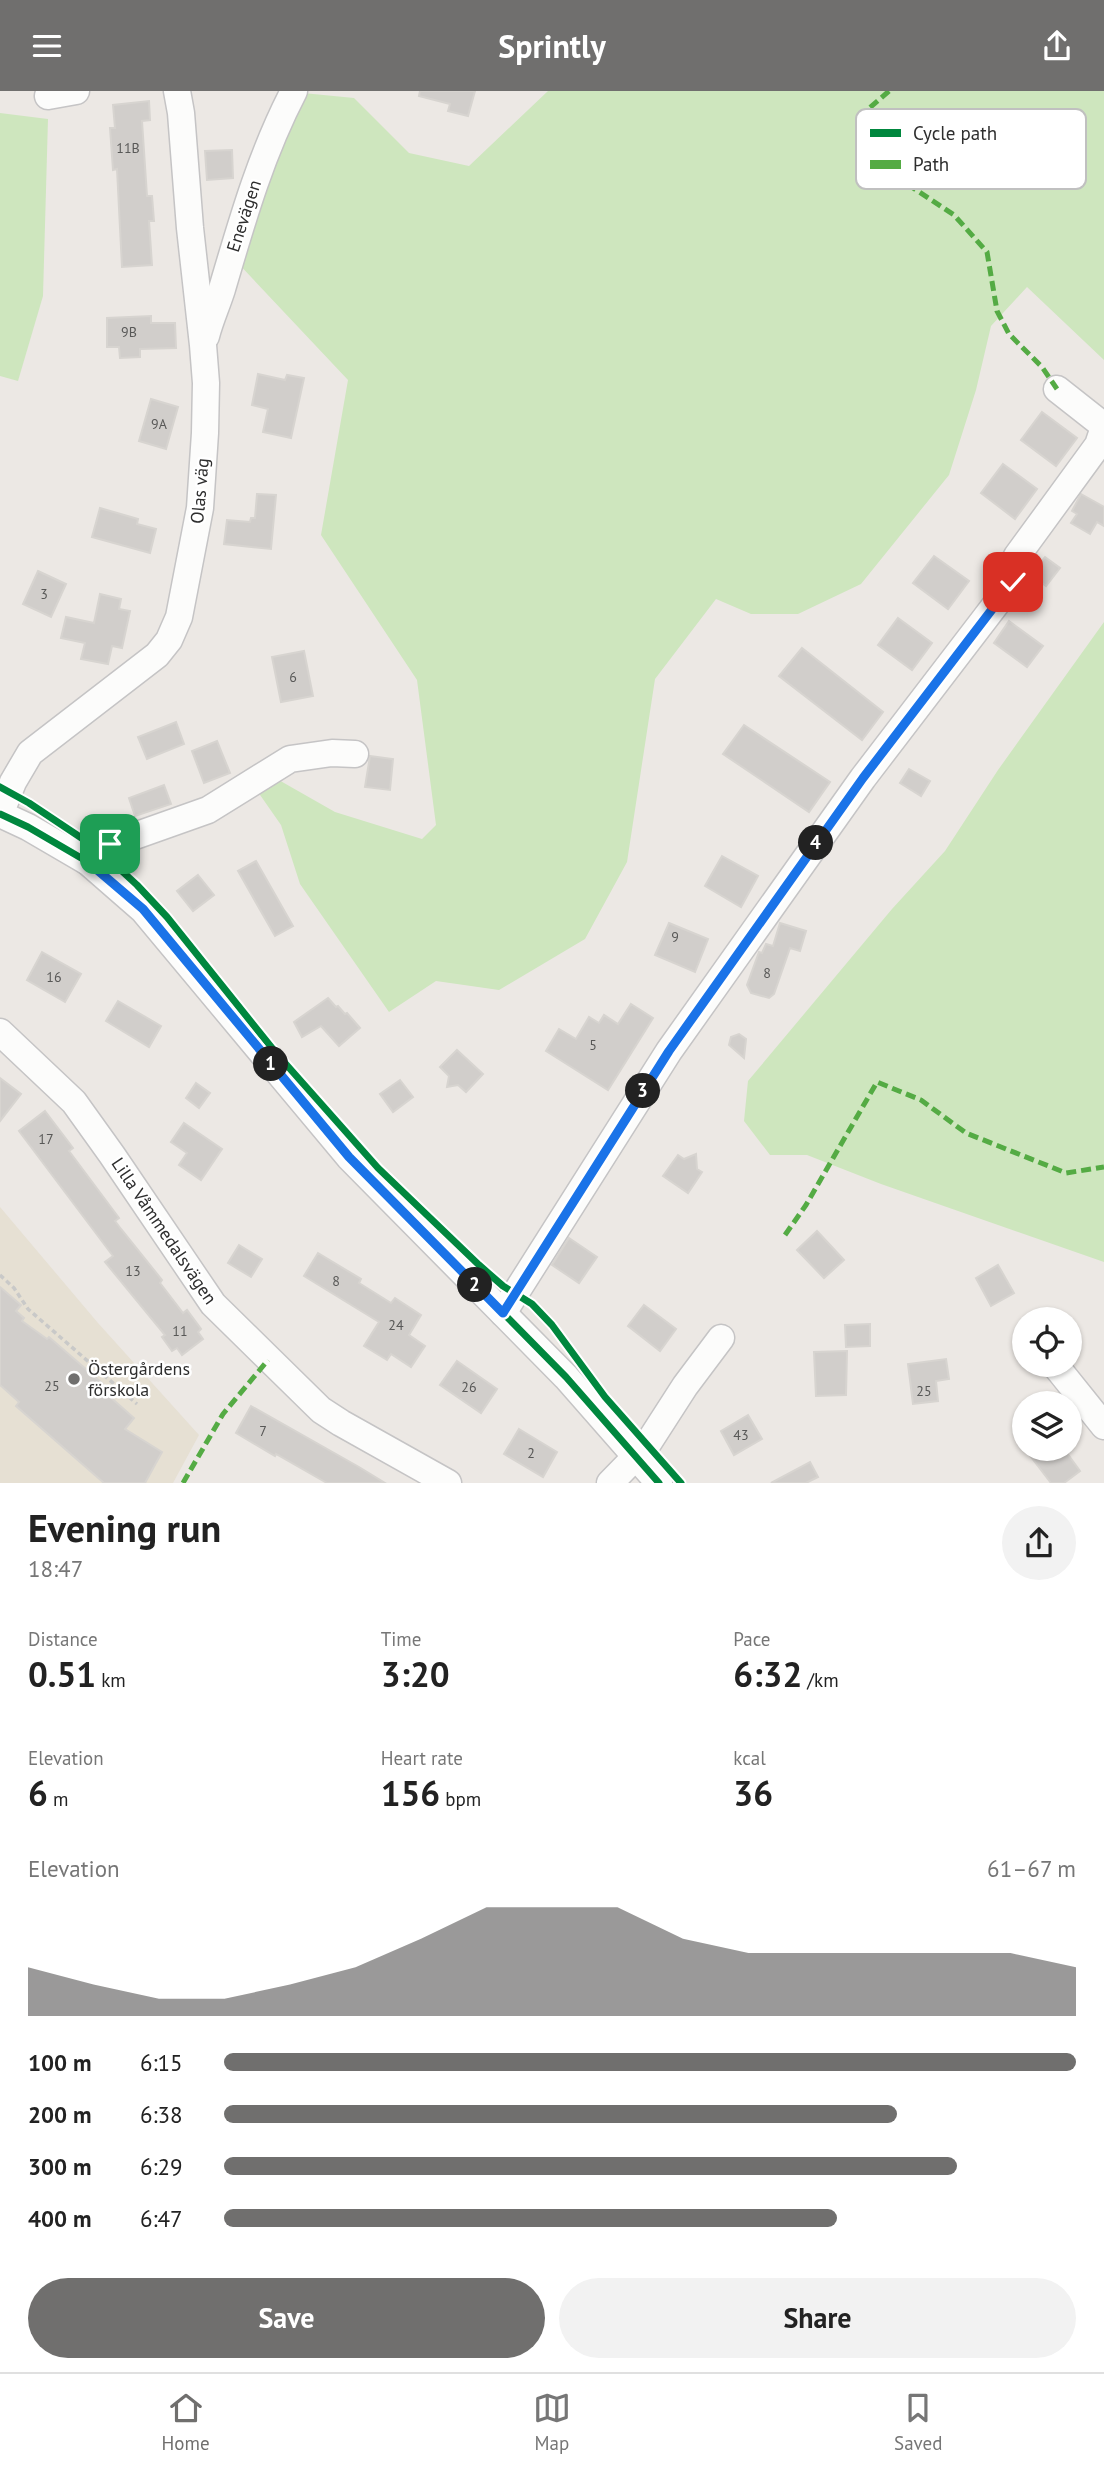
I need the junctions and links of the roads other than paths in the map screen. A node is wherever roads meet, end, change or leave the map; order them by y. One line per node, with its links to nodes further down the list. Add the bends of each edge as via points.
1 (76, 91): 4 (street)
2 (177, 91): 5 (street, Olas väg)
3 (294, 91): 5 (street, Enevägen, via 268,145)
4 (48, 96)
5 (203, 345): 8 (street, Olas väg, via 200,508 180,617 157,655 30,753)
6 (1057, 389): 11 (street, via 1093,416 1103,430 1098,446 1017,556 1013,582 863,778 669,1051)
7 (355, 754): 9 (street, via 290,759 208,810 98,849)
8 (0, 814): 9 (street)
9 (88, 862): 11 (street, via 143,909 349,1157)
10 (0, 1031): 16 (street, Lilla Våmmedalsvägen, via 74,1102 222,1314 321,1410)
11 (503, 1313): 15 (street)
12 (720, 1338): 15 (street)
13 (1065, 1377): 14 (street)
14 (1104, 1426)
15 (635, 1457): 17 (street); 18 (street)
16 (449, 1483)
17 (610, 1483)
18 (659, 1483)

